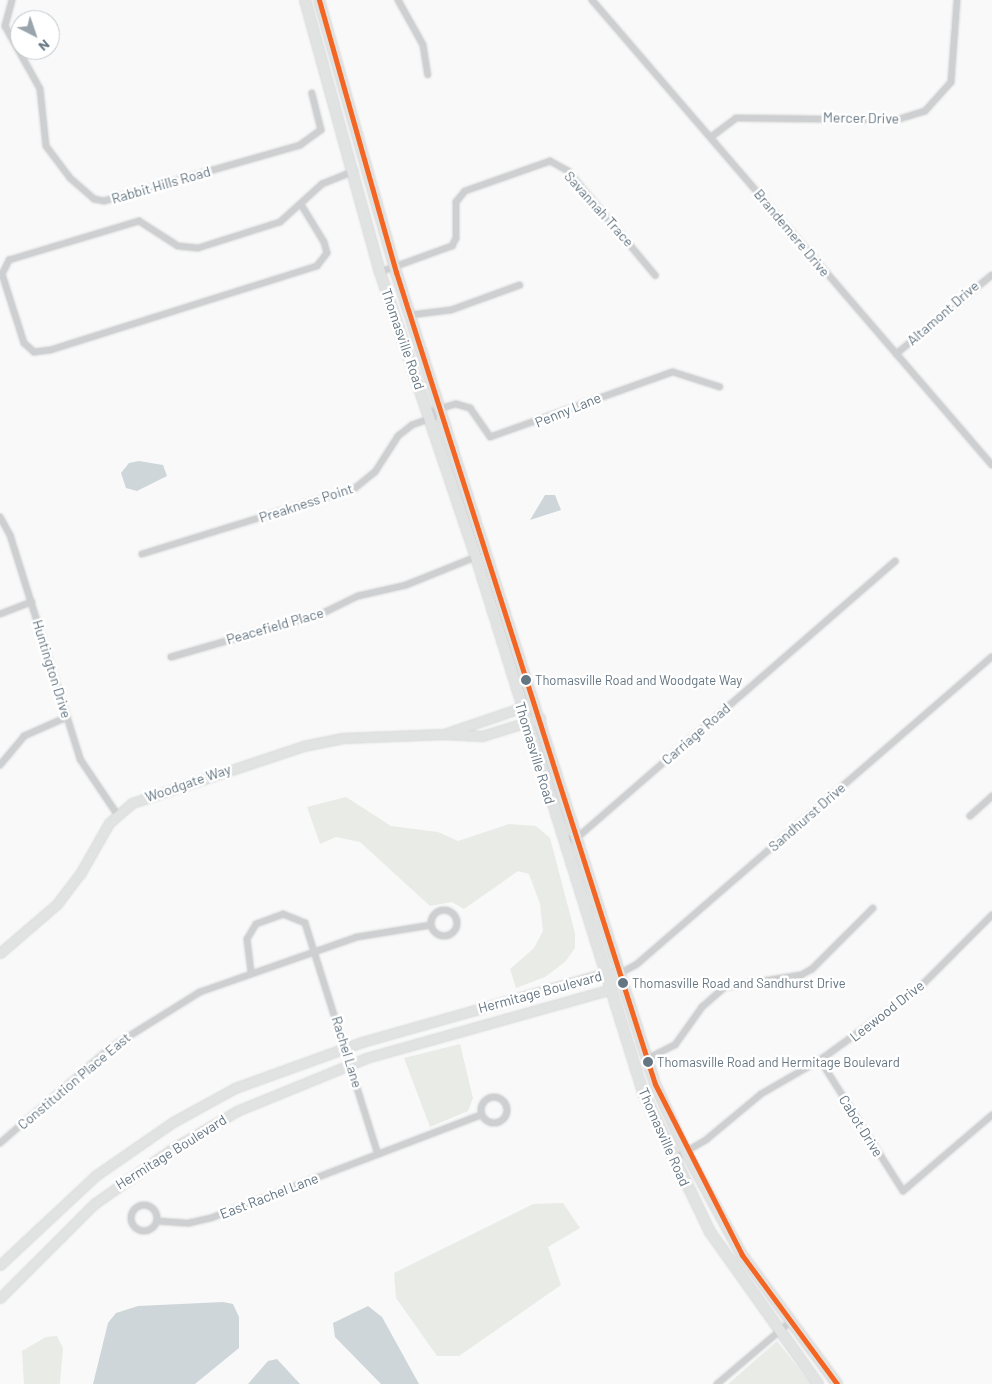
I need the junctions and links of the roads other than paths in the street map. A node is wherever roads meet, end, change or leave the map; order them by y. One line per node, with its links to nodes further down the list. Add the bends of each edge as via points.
1 (12, 0): 10 (street, Rabbit Hills Road, via 5,26 40,89 46,146 70,178 94,199 104,201 300,145 321,130)
2 (305, 0): 8 (main road, Thomasville Road)
3 (319, 0): 7 (main road, Thomasville Road)
4 (398, 0): 9 (street, via 423,45)
5 (592, 0): 11 (street, Brandemere Drive)
6 (957, 0): 11 (street, Mercer Drive, via 951,82 925,111 896,120 736,118)
7 (339, 67): 8 (main road); 12 (main road, Thomasville Road)
8 (326, 71): 13 (main road, Thomasville Road)
9 (428, 75)
10 (312, 94)
11 (710, 137): 21 (street, Brandemere Drive)
12 (368, 167): 13 (main road); 15 (main road, Thomasville Road)
13 (354, 171): 14 (street, via 322,184); 16 (main road, Thomasville Road)
14 (302, 206): 14 (street, via 280,222 198,248 178,246 139,221 9,260 2,274 24,343 34,352 50,350 317,266 327,253 324,242)
15 (395, 268): 16 (street, Savannah Trace); 17 (street, Savannah Trace, via 452,246 456,238 456,202 465,191 550,161 568,171); 20 (main road, Thomasville Road)
16 (380, 272): 24 (main road, Thomasville Road)
17 (655, 275)
18 (992, 275): 21 (street, Altamont Drive)
19 (520, 285): 20 (street, via 452,310)
20 (410, 315): 23 (main road, Thomasville Road)
21 (896, 354): 25 (street, Brandemere Drive)
22 (720, 387): 23 (street, Penny Lane, via 673,372 490,437 470,408 456,404)
23 (442, 411): 24 (street, Penny Lane); 27 (main road, Thomasville Road)
24 (430, 415): 28 (street, Preakness Point, via 398,436 375,472 355,488); 29 (main road, Thomasville Road)
25 (992, 465)
26 (0, 517): 31 (street, Huntington Drive)
27 (489, 553): 29 (street, Peacefield Place); 35 (main road, Thomasville Road)
28 (142, 554)
29 (476, 557): 33 (street, Peacefield Place, via 406,585 358,596 324,613); 36 (main road, Thomasville Road)
30 (895, 561): 45 (street, Carriage Road)
31 (32, 602): 32 (street); 37 (street, Huntington Drive)
32 (0, 614)
33 (171, 657)
34 (992, 657): 54 (street, Sandhurst Drive, via 637,964)
35 (535, 702): 36 (street, Woodgate Way); 38 (main road, Thomasville Road)
36 (520, 708): 39 (main road, Thomasville Road); 40 (street, Woodgate Way)
37 (67, 718): 41 (street, via 24,736); 43 (street, Huntington Drive, via 85,771)
38 (540, 718): 39 (street, Woodgate Way); 45 (main road, Thomasville Road)
39 (525, 723): 40 (street, Woodgate Way, via 482,736); 46 (main road, Thomasville Road)
40 (444, 734): 43 (street, Woodgate Way, via 343,738 303,746 168,788)
41 (0, 765)
42 (992, 796): 44 (street)
43 (118, 814): 51 (street, Woodgate Way, via 69,890)
44 (970, 816)
45 (579, 836): 46 (street, Carriage Road); 54 (main road, Thomasville Road)
46 (563, 842): 53 (main road, Thomasville Road)
47 (874, 908): 57 (street, via 812,969 801,975 725,987 702,1006 675,1045)
48 (992, 915): 58 (street, Leewood Drive, via 917,990)
49 (431, 925): 49 (street, via 438,935 447,935 456,920 449,911 440,910); 50 (street, Constitution Place East, via 380,932)
50 (316, 950): 52 (street, Constitution Place East); 52 (street, Rachel Lane, via 305,924 295,917 273,915 256,924 246,939); 56 (street, Rachel Lane)
51 (0, 953)
52 (251, 972): 62 (street, Constitution Place East, via 200,992 131,1032)
53 (603, 974): 54 (street, Hermitage Boulevard); 55 (main road, Thomasville Road); 56 (street, Hermitage Boulevard)
54 (619, 974): 55 (street, Hermitage Boulevard); 57 (main road, Thomasville Road)
55 (608, 990): 59 (street, Hermitage Boulevard); 65 (main road, Thomasville Road, via 643,1092)
56 (345, 1047): 59 (street, Rachel Lane); 67 (street, Hermitage Boulevard, via 235,1088 158,1131 69,1198)
57 (647, 1059): 63 (main road, Thomasville Road)
58 (820, 1060): 61 (street, Cabot Drive, via 903,1192); 63 (street, Leewood Drive, via 761,1094)
59 (350, 1064): 64 (street, Rachel Lane); 68 (street, Hermitage Boulevard, via 237,1111 140,1170 69,1226)
60 (481, 1115): 60 (street, via 487,1122 500,1122 506,1105 500,1098 487,1098); 64 (street, East Rachel Lane)
61 (992, 1115)
62 (0, 1144)
63 (686, 1152): 65 (street, Leewood Drive); 69 (main road, Thomasville Road, via 742,1254)
64 (378, 1154): 66 (street, East Rachel Lane, via 211,1218 189,1223)
65 (672, 1159): 70 (main road, Thomasville Road, via 710,1232)
66 (157, 1220): 66 (street, via 154,1209 146,1205 131,1214 133,1227 142,1232 151,1230)
67 (0, 1265)
68 (0, 1298)
69 (789, 1323): 70 (street); 73 (main road, Thomasville Road)
70 (778, 1333): 71 (street); 72 (main road, Thomasville Road)
71 (717, 1384)
72 (818, 1384)
73 (837, 1384)

